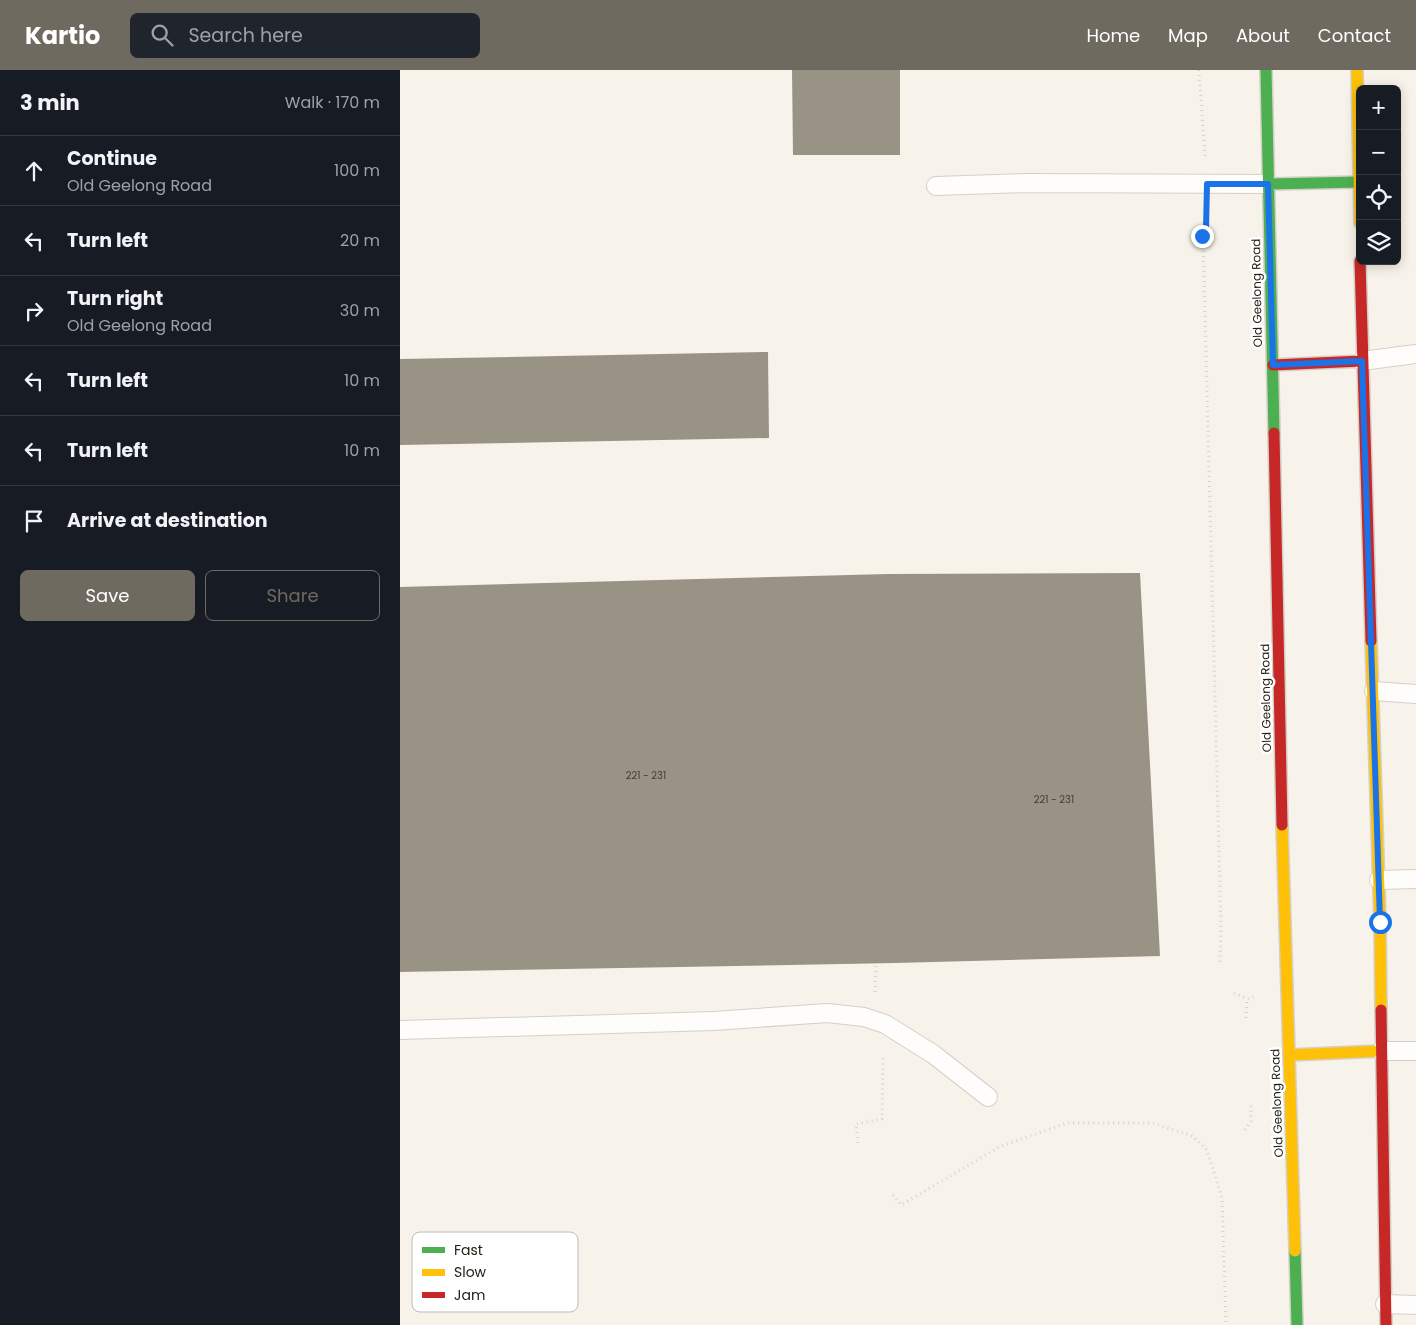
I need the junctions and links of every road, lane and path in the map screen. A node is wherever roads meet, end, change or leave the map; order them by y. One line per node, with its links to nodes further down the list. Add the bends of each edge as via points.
1 (1199, 70): 6 (path)
2 (1266, 70): 7 (main road, Old Geelong Road)
3 (1357, 70): 4 (main road)
4 (1359, 175)
5 (1356, 182): 7 (main road)
6 (1207, 184): 7 (lane); 8 (lane); 17 (path, via 1206,229 1202,236)
7 (1268, 184): 12 (main road, Old Geelong Road)
8 (936, 186)
9 (1360, 265): 11 (main road)
10 (1416, 354): 11 (lane)
11 (1362, 361): 12 (main road); 13 (main road)
12 (1273, 365): 28 (main road, Old Geelong Road)
13 (1374, 691): 14 (lane); 16 (main road)
14 (1416, 694)
15 (1416, 879): 16 (lane)
16 (1379, 880): 25 (main road)
17 (1220, 962)
18 (876, 963): 19 (path)
19 (875, 993)
20 (1234, 993): 22 (path)
21 (1261, 994): 22 (path)
22 (1247, 999): 23 (path)
23 (1246, 1018)
24 (400, 1030): 29 (lane, via 714,1021 827,1013 864,1017 885,1024 933,1054)
25 (1381, 1051): 26 (lane); 28 (main road); 34 (main road)
26 (1416, 1051)
27 (883, 1052): 32 (path, via 882,1119 856,1124)
28 (1289, 1055): 37 (main road, Old Geelong Road)
29 (988, 1097)
30 (1251, 1105): 31 (path, via 1251,1121)
31 (1245, 1130)
32 (858, 1143)
33 (893, 1195): 36 (path, via 900,1205 1001,1146 1067,1123 1152,1123 1193,1136 1207,1150 1222,1198)
34 (1385, 1304): 35 (lane); 38 (main road)
35 (1416, 1305)
36 (1226, 1325)
37 (1297, 1325)
38 (1386, 1325)

